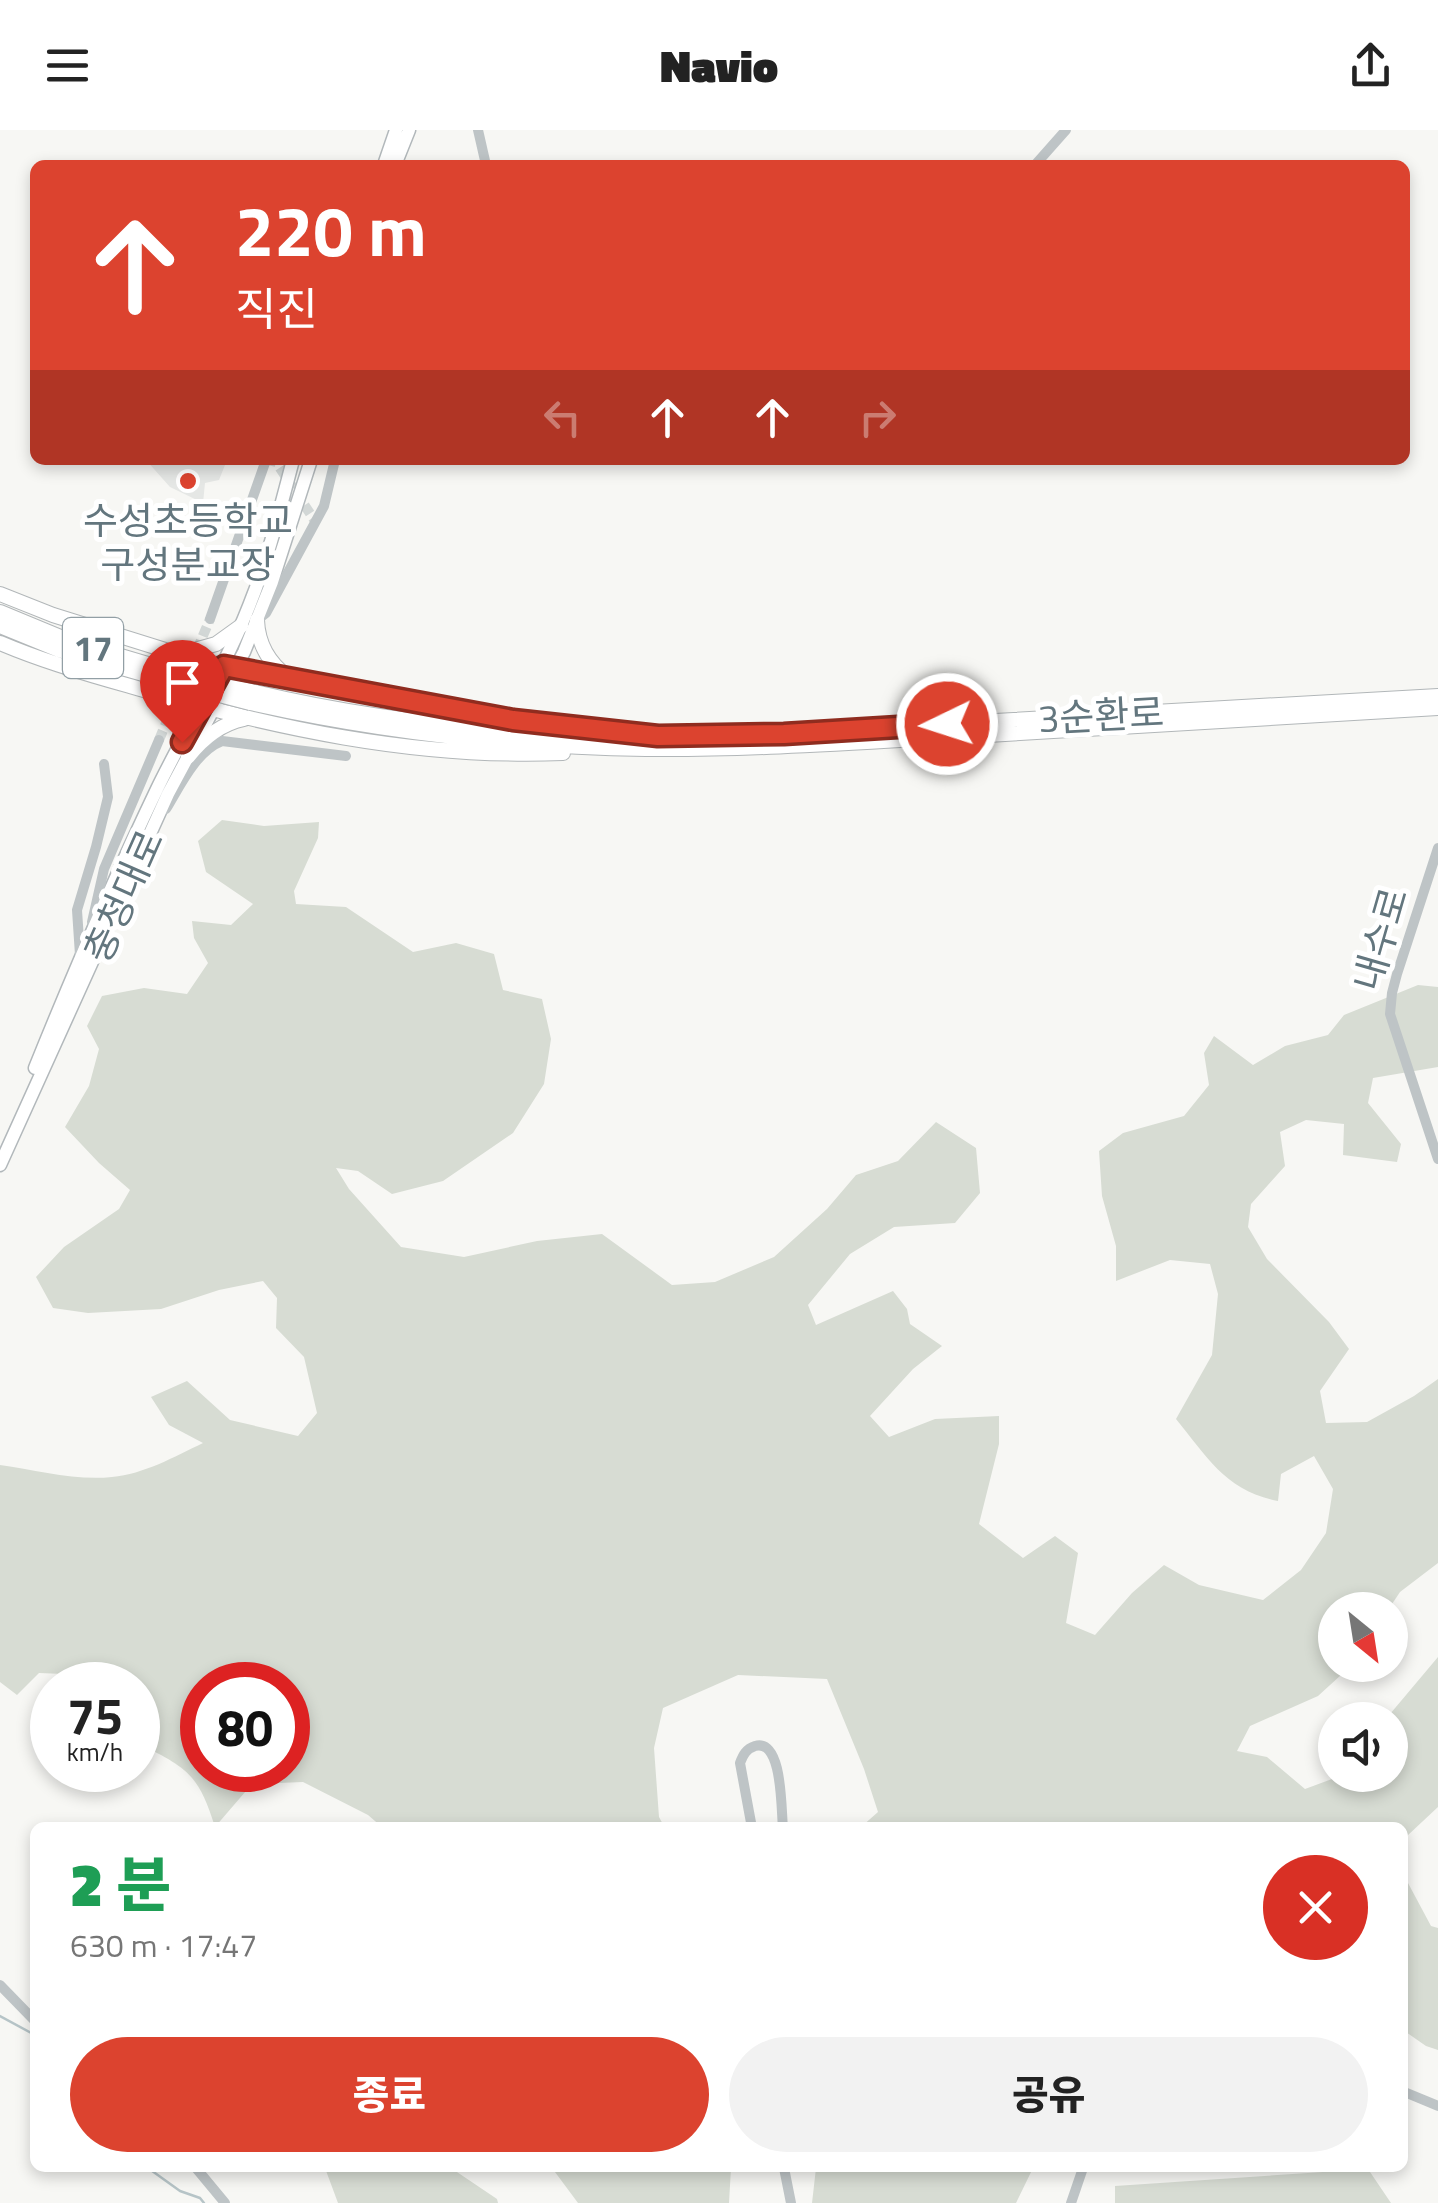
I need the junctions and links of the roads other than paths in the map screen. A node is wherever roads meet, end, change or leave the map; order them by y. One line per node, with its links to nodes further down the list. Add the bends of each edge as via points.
1 (396, 130): 5 (main road)
2 (410, 130): 6 (main road)
3 (478, 130): 7 (street)
4 (1066, 130): 8 (street)
5 (386, 160)
6 (397, 160)
7 (485, 160)
8 (1039, 160)
9 (264, 465): 15 (street)
10 (292, 465): 18 (main road, 충청대로)
11 (310, 465): 16 (main road, 충청대로)
12 (333, 465): 16 (street, via 324,506 266,613)
13 (0, 594): 20 (highway)
14 (0, 612): 24 (highway, 3순환로 / 17)
15 (210, 619)
16 (256, 620): 22 (main road, 충청대로); 23 (highway, via 265,652)
17 (0, 626): 24 (highway, 3순환로 / 17, via 59,650)
18 (240, 626): 20 (highway, via 209,648); 22 (main road, 충청대로)
19 (0, 644): 25 (highway)
20 (178, 654): 21 (highway)
21 (197, 660): 22 (highway); 27 (highway)
22 (236, 668): 23 (highway); 30 (main road, 충청대로); 31 (highway)
23 (289, 678): 32 (highway, via 513,720)
24 (186, 681): 28 (highway, 3순환로 / 17, bridge)
25 (160, 696): 27 (highway); 34 (highway, via 179,722)
26 (1438, 696): 32 (highway, 3순환로 / 17, via 838,732)
27 (182, 702): 30 (highway)
28 (251, 704): 29 (highway, 3순환로 / 17, via 470,738 699,748); 31 (highway); 32 (highway, 3순환로 / 17, via 518,731); 34 (highway)
29 (1438, 708)
30 (206, 709): 31 (highway); 34 (main road, 충청대로)
31 (230, 714)
32 (658, 736)
33 (159, 740): 39 (street, via 104,869)
34 (184, 751): 37 (main road, 충청대로); 39 (main road, 충청대로)
35 (346, 756): 37 (street, via 240,742 212,745)
36 (104, 764): 40 (street, via 108,798 77,910)
37 (146, 845): 43 (main road, 충청대로)
38 (1438, 848): 42 (street, 내수로, via 1390,1005)
39 (88, 936): 40 (main road, 충청대로)
40 (80, 954): 41 (main road, 충청대로)
41 (0, 1151)
42 (1438, 1159)
43 (0, 1164)
44 (751, 1822): 45 (street, via 740,1763 752,1746 762,1745 776,1761)
45 (782, 1822)
46 (0, 1985): 47 (street)
47 (30, 2017)
48 (1408, 2094): 49 (street)
49 (1438, 2106)
50 (199, 2172): 53 (street)
51 (785, 2172): 54 (street)
52 (1082, 2172): 55 (street)
53 (226, 2203)
54 (791, 2203)
55 (1071, 2203)

